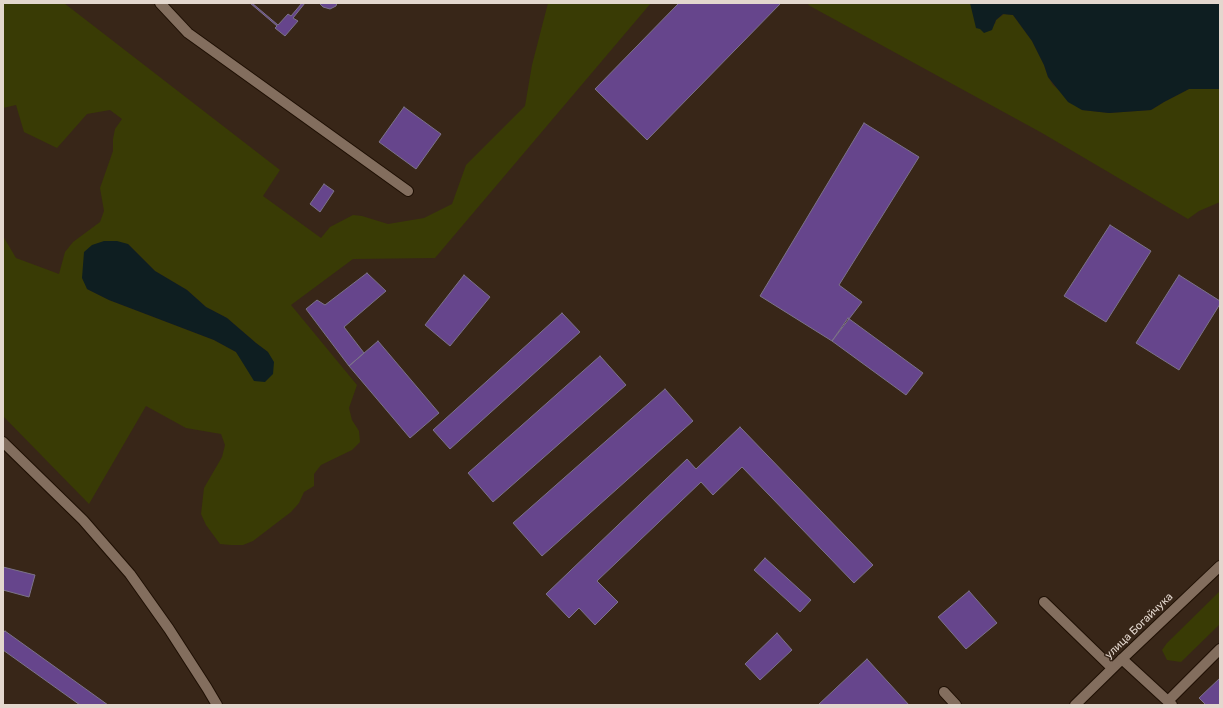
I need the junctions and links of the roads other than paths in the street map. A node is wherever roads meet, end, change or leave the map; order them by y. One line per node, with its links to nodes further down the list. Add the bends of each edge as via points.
1 (160, 3): 2 (street, via 188,33)
2 (408, 191)
3 (3, 442): 11 (street, via 84,520 130,574 169,629)
4 (1220, 566): 7 (street, улица Богайчука)
5 (1044, 602): 8 (street)
6 (1220, 650): 10 (street)
7 (1122, 659): 8 (street, улица Богайчука); 10 (street)
8 (1112, 668): 13 (street, улица Богайчука)
9 (944, 692): 12 (street)
10 (1170, 703)
11 (217, 705)
12 (956, 705)
13 (1075, 705)

